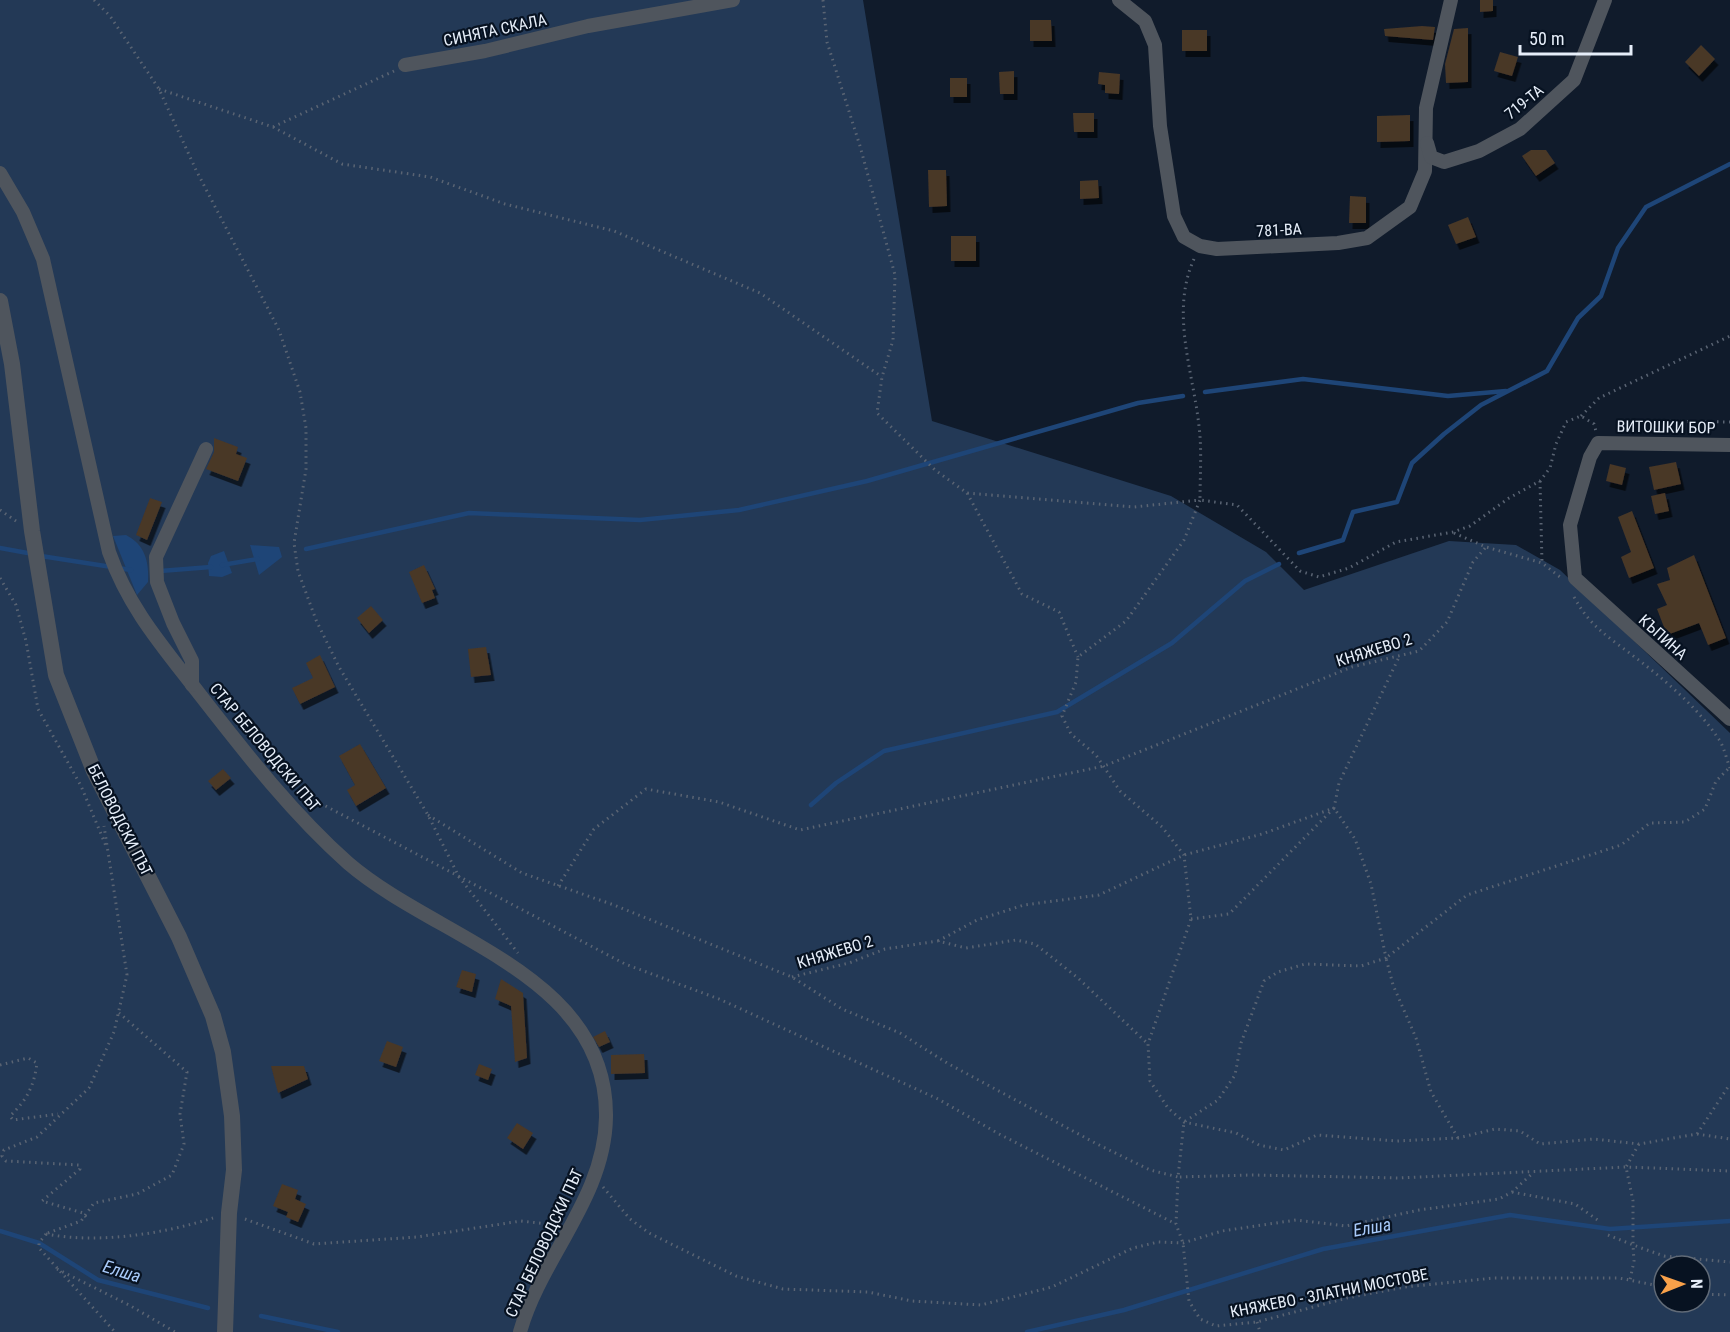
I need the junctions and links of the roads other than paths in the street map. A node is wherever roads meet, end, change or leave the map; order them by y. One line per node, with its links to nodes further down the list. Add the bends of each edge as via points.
1 (733, 0): 5 (street, СИНЯТА СКАЛА)
2 (1119, 0): 6 (street, 781-ВА, via 1145,21 1155,45 1160,126 1174,216 1184,237 1200,246 1228,249 1367,238 1399,216 1414,200 1425,171)
3 (1452, 0): 6 (street, 781-ВА, via 1426,108)
4 (1605, 0): 6 (street, 719-ТА, via 1574,80 1520,129 1479,151 1444,162 1431,157)
5 (405, 65)
6 (1425, 137)
7 (0, 173): 12 (street, СТАР БЕЛОВОДСКИ ПЪТ, via 23,212 43,259 118,578 144,624)
8 (0, 302): 14 (street, БЕЛОВОДСКИ ПЪТ, via 56,675 94,771 179,937 213,1016 223,1052 232,1116 234,1170)
9 (1730, 445): 11 (street, ВИТОШКИ БОР, via 1599,442 1590,457 1570,525)
10 (206, 449): 12 (street, via 156,557 157,582 192,661)
11 (1570, 583): 13 (street, КЪПИНА)
12 (192, 685): 15 (street, СТАР БЕЛОВОДСКИ ПЪТ, via 261,774 350,865 551,994 589,1045 604,1093 603,1152)
13 (1730, 719)
14 (225, 1332)
15 (520, 1332)

